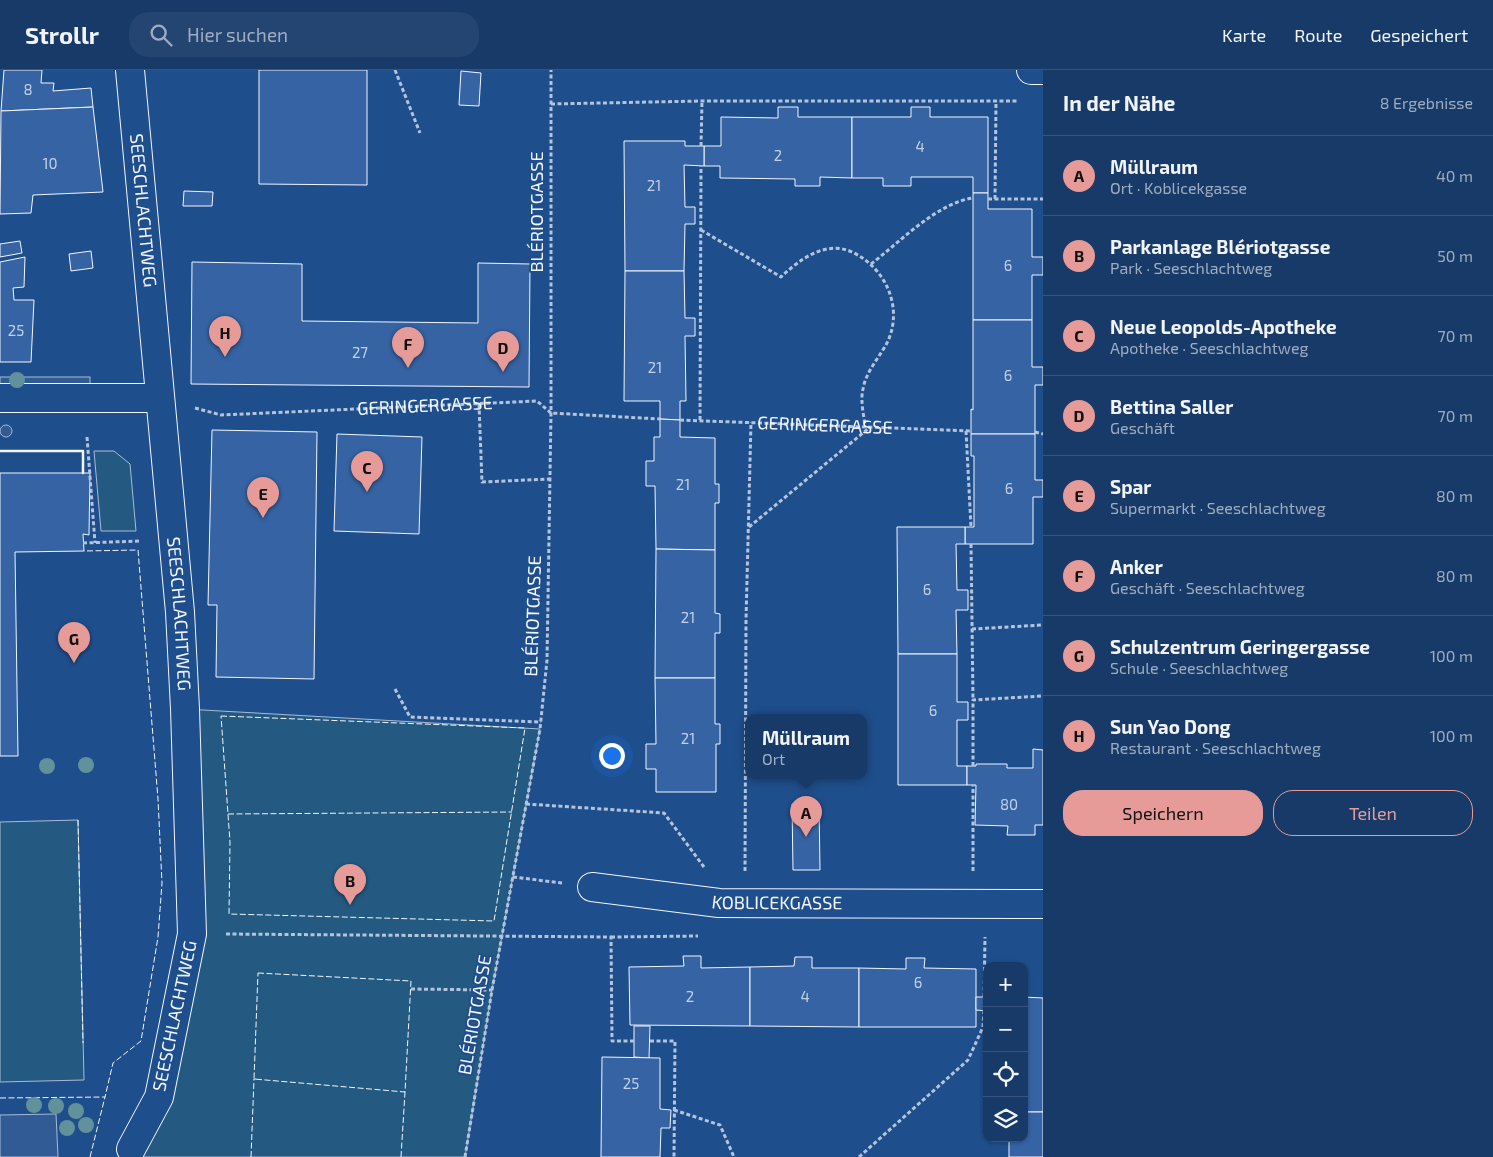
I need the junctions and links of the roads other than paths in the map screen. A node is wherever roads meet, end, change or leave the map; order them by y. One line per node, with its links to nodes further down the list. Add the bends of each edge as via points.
1 (130, 70): 5 (street, SEESCHLACHTWEG)
2 (1031, 70): 3 (street)
3 (1043, 70)
4 (0, 398): 5 (street)
5 (159, 398): 8 (street, SEESCHLACHTWEG, via 186,709 192,934 159,1097)
6 (592, 886): 7 (street, KOBLICEKGASSE, via 719,903)
7 (1043, 904)
8 (131, 1149)

